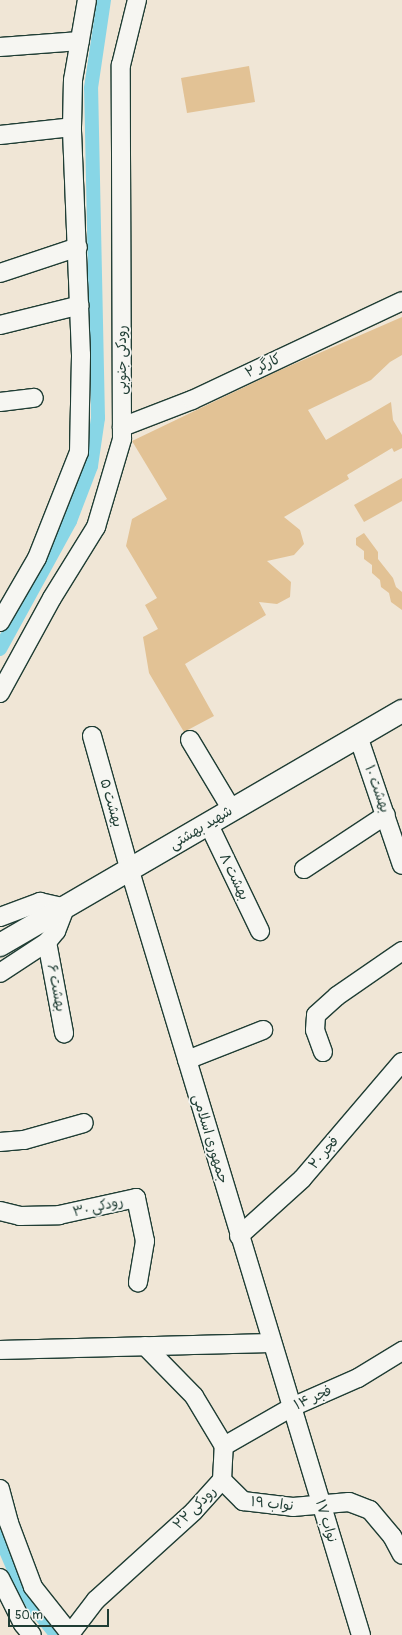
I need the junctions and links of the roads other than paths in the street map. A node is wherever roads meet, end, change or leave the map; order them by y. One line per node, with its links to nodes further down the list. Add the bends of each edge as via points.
1 (87, 0): 3 (street)
2 (137, 0): 14 (street, رودکی جنوبی, via 121,65)
3 (80, 41): 4 (street); 5 (street, via 73,80)
4 (0, 47)
5 (72, 128): 6 (street); 7 (street)
6 (0, 136)
7 (78, 247): 8 (street); 10 (street)
8 (0, 273)
9 (402, 300): 14 (street, کارگر ۲, via 192,400)
10 (80, 305): 11 (street); 15 (street, via 79,452 37,558)
11 (0, 325)
12 (34, 398): 13 (street)
13 (0, 402)
14 (122, 427): 16 (street, رودکی جنوبی, via 122,439 96,527 52,598)
15 (0, 622)
16 (0, 692)
17 (402, 711): 19 (main road, شهید بهشتی)
18 (92, 736): 26 (street, بهشت ۵)
19 (358, 736): 21 (main road, شهید بهشتی); 22 (street, بهشت ۱۰)
20 (190, 740): 21 (street)
21 (232, 810): 23 (main road, شهید بهشتی)
22 (393, 821): 24 (street, بهشت ۱۰); 25 (street)
23 (208, 823): 26 (main road, شهید بهشتی); 29 (street, بهشت ۸)
24 (402, 865)
25 (304, 869)
26 (130, 871): 27 (main road, شهید بهشتی); 37 (street, جمهوری اسلامی)
27 (65, 908): 28 (street, via 40,902); 30 (street, via 56,931); 31 (main road, شهید بهشتی)
28 (0, 917)
29 (260, 931)
30 (47, 942): 33 (street); 35 (street, بهشت ۶)
31 (0, 945)
32 (402, 951): 36 (street, via 337,996 316,1015 315,1030)
33 (0, 973)
34 (263, 1030): 37 (street)
35 (64, 1033)
36 (323, 1052)
37 (187, 1060): 42 (street, جمهوری اسلامی)
38 (402, 1062): 42 (street, فجر ۲۰, via 302,1179)
39 (84, 1123): 40 (street, via 24,1140)
40 (0, 1142)
41 (0, 1211): 43 (street, رودکی ۳۰, via 20,1216 59,1215 136,1198 145,1241)
42 (239, 1236): 44 (street, جمهوری اسلامی)
43 (138, 1282)
44 (272, 1343): 45 (street); 48 (street, جمهوری اسلامی)
45 (145, 1346): 46 (street); 49 (street, via 194,1396)
46 (0, 1350)
47 (402, 1351): 48 (street, فجر ۱۴, via 358,1378)
48 (292, 1407): 49 (street, فجر ۱۴); 52 (street, نواب ۱۷)
49 (224, 1446): 50 (street, رودکی ۲۲)
50 (222, 1480): 52 (street, نواب ۱۹, via 243,1501 293,1507); 56 (street, رودکی ۲۲, via 194,1511 96,1600)
51 (0, 1489): 56 (street, via 8,1523 33,1587)
52 (322, 1506): 53 (street, نواب ۱۹, via 349,1502 370,1510 392,1536); 57 (street, نواب ۱۷)
53 (402, 1555)
54 (0, 1578): 55 (street)
55 (32, 1635)
56 (70, 1635)
57 (361, 1635)

